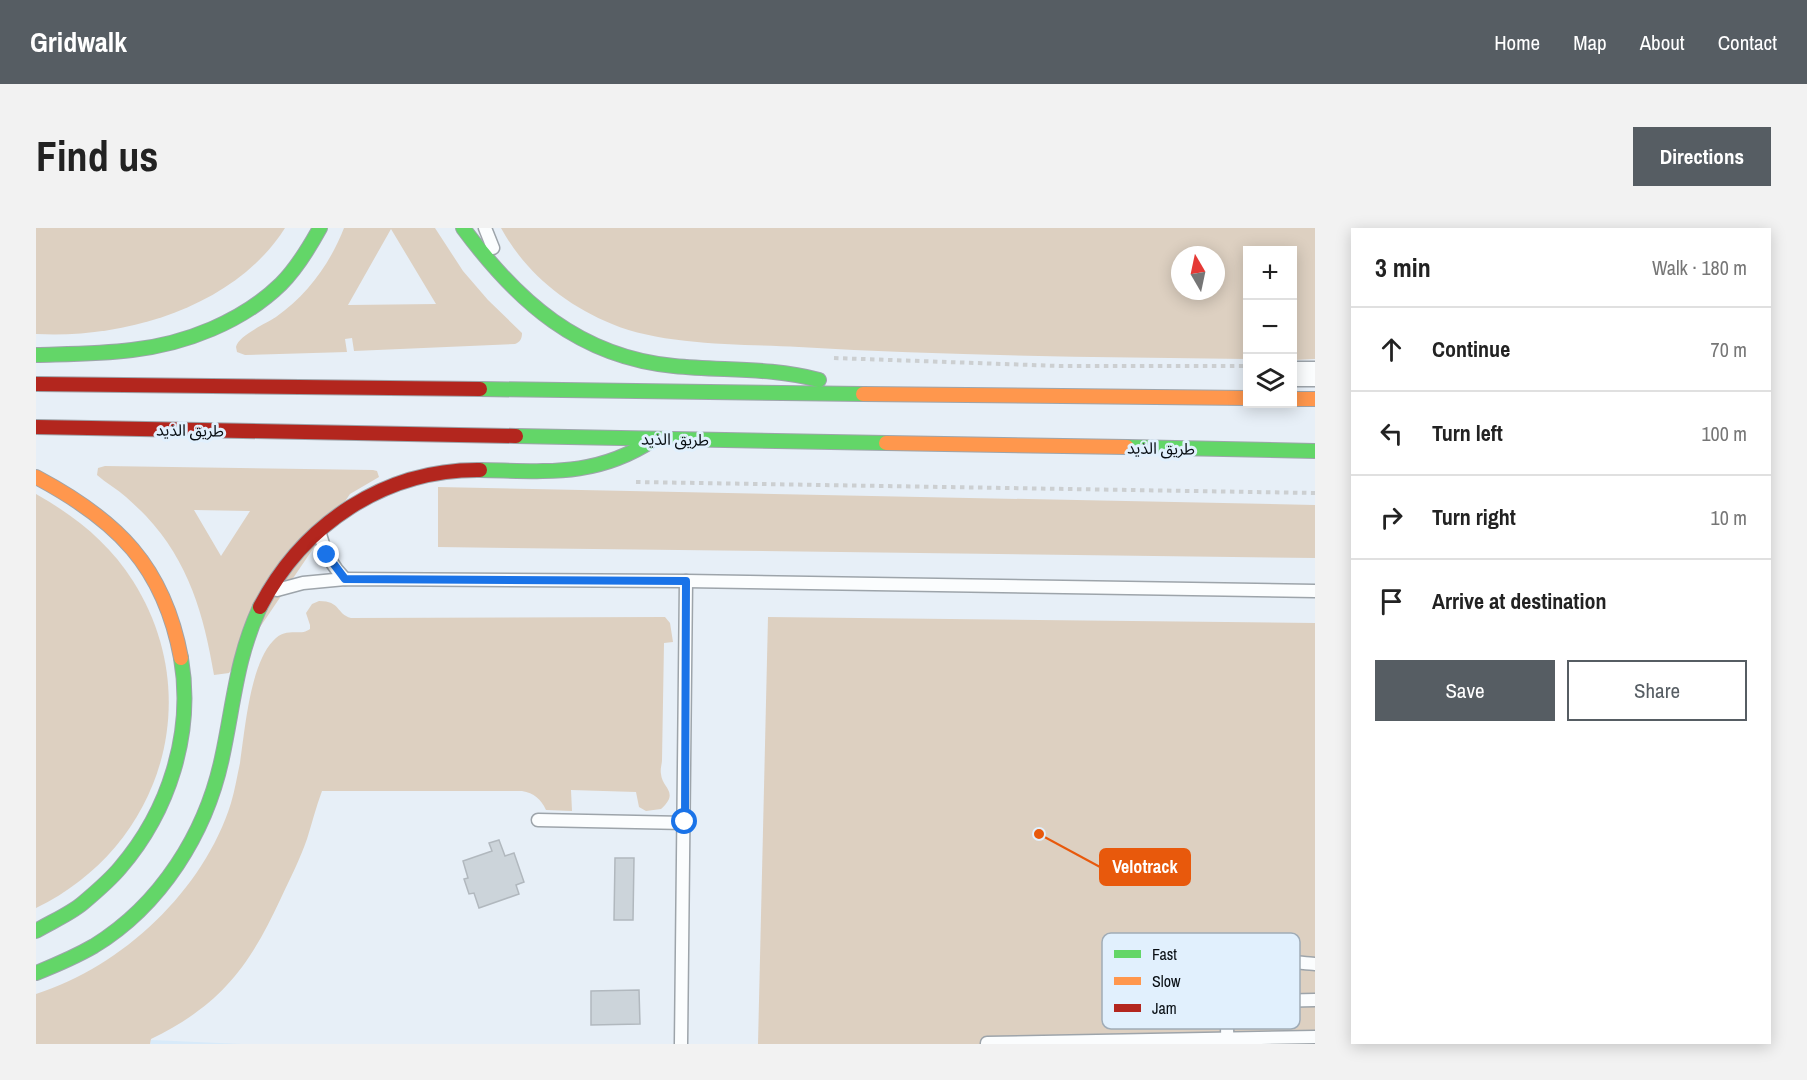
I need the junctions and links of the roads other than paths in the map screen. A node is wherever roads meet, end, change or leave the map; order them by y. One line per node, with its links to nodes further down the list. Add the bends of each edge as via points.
1 (320, 228): 5 (highway, via 280,284 254,306 220,324 147,348)
2 (463, 228): 4 (highway)
3 (485, 228): 4 (lane)
4 (512, 289): 10 (highway, via 554,324 621,357 671,366 786,371)
5 (36, 355)
6 (1297, 374): 7 (street)
7 (1315, 374)
8 (36, 384): 10 (highway)
9 (1243, 384): 11 (street)
10 (848, 394): 11 (highway)
11 (1223, 398): 12 (highway)
12 (1243, 398)
13 (1297, 399): 14 (highway)
14 (1315, 399)
15 (36, 427): 16 (highway, طريق الذيد)
16 (656, 439): 17 (highway, طريق الذيد); 19 (highway, via 624,457 589,468 471,469 430,474 372,496)
17 (1315, 451)
18 (36, 477): 26 (highway, via 105,520 154,579 179,641 186,699 174,772 139,845 86,901)
19 (319, 531): 20 (lane, via 327,555); 23 (highway, via 294,555)
20 (345, 579): 21 (lane); 23 (lane, via 303,583)
21 (686, 581): 22 (lane); 25 (lane)
22 (1315, 591)
23 (267, 593): 29 (highway, via 241,656 215,786 192,841 162,886 128,920 87,950)
24 (538, 820): 25 (lane)
25 (685, 822): 35 (lane)
26 (36, 930)
27 (1300, 963): 28 (lane)
28 (1315, 964)
29 (36, 973)
30 (1300, 1000): 31 (lane)
31 (1315, 1000)
32 (1227, 1029): 34 (lane)
33 (1315, 1037): 34 (lane)
34 (1227, 1039): 36 (lane)
35 (681, 1044)
36 (987, 1044)

